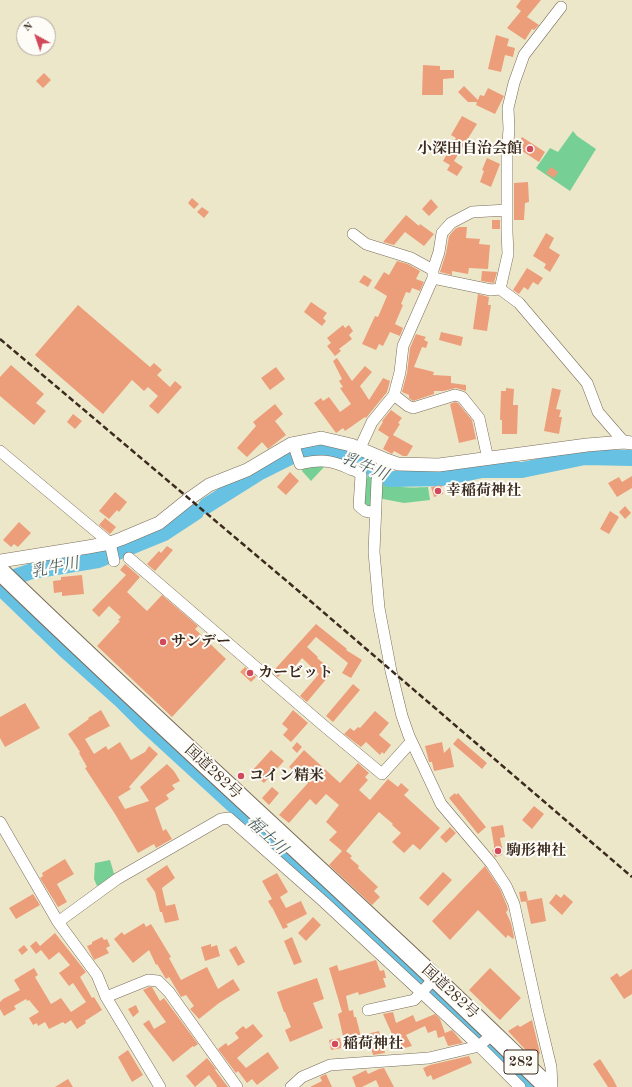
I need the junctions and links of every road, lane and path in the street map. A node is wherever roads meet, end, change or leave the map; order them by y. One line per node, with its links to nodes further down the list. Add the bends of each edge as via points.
1 (561, 7): 2 (street, via 524,55 514,83 508,108)
2 (507, 210): 4 (street, via 472,212 451,223 442,233); 5 (street, via 508,254)
3 (354, 234): 4 (street, via 366,244 399,253)
4 (433, 274): 5 (street, via 491,290); 6 (street, via 403,346)
5 (500, 289): 7 (street, via 520,303 587,383 598,412)
6 (394, 395): 9 (street, via 372,422); 12 (street, via 413,408 454,395 462,397 479,418)
7 (628, 442): 12 (street)
8 (293, 444): 9 (street, via 321,438); 13 (street, via 300,464 326,460 359,472 359,506 365,512); 14 (street, via 247,470 209,485 159,523)
9 (360, 448): 11 (street)
10 (0, 451): 14 (street)
11 (384, 459): 12 (street, via 398,464 432,465); 13 (street, via 377,480)
12 (488, 459)
13 (375, 513): 19 (street, via 374,552 379,608 402,716)
14 (110, 545): 16 (street); 17 (street)
15 (129, 558): 19 (street, via 382,774)
16 (0, 561)
17 (114, 561)
18 (0, 571): 21 (highway, 国道282号 / 282)
19 (412, 742): 34 (street, via 441,804 491,863 514,904 551,1067)
20 (0, 822): 23 (street)
21 (330, 881): 22 (street); 24 (highway, 国道282号 / 282)
22 (318, 896): 23 (street, via 229,818 222,819 117,879); 25 (street)
23 (58, 922): 26 (street, via 97,975)
24 (435, 978): 25 (street); 28 (highway, 国道282号 / 282)
25 (421, 992): 27 (street, via 414,1000); 28 (street)
26 (106, 997): 29 (street); 30 (street, via 148,980 158,981 169,992)
27 (368, 1010)
28 (485, 1041): 31 (street, via 429,1058 330,1065 302,1077); 32 (street); 33 (highway, 国道282号 / 282)
29 (160, 1087)
30 (237, 1087)
31 (291, 1087)
32 (520, 1087)
33 (548, 1087)
34 (552, 1087)

